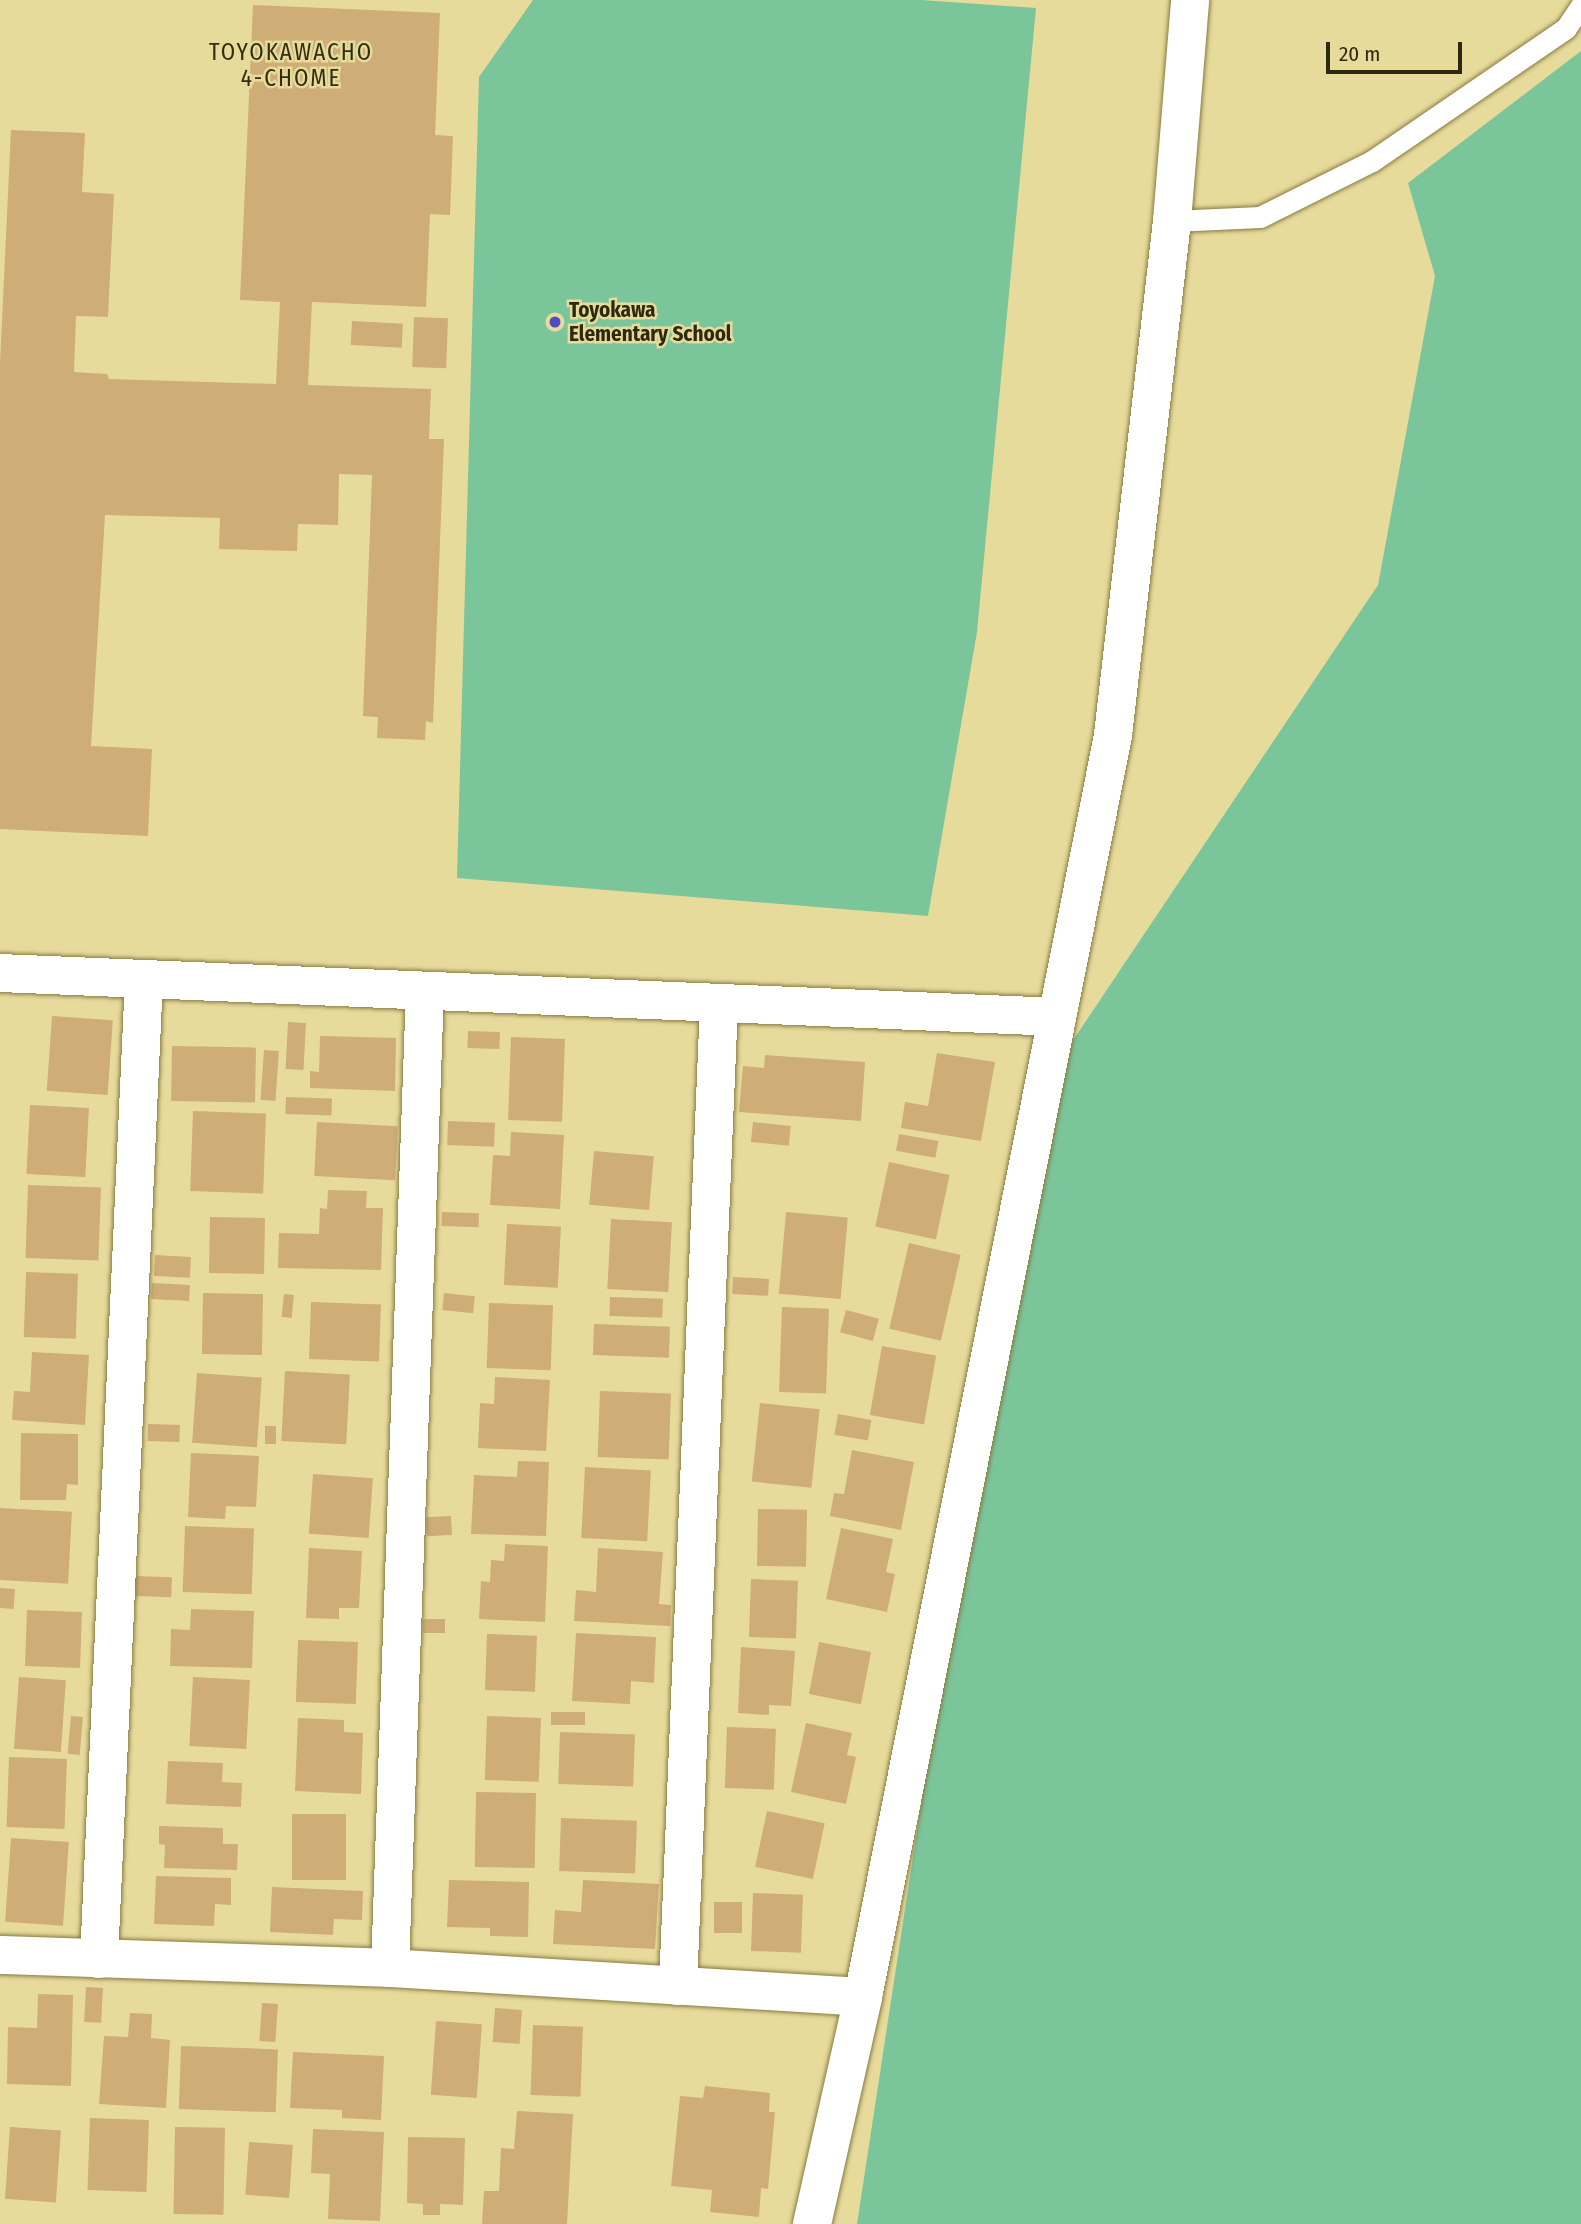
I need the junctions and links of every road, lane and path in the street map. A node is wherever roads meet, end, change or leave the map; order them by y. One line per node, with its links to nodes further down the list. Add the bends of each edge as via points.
1 (1190, 0): 3 (street)
2 (1581, 6): 3 (lane, via 1566,28 1372,162 1260,217)
3 (1172, 221): 8 (street, via 1114,735)
4 (0, 973): 5 (street)
5 (144, 979): 6 (street); 10 (street)
6 (425, 992): 7 (street); 11 (street)
7 (719, 1005): 8 (street); 12 (street)
8 (1057, 1017): 13 (street)
9 (0, 1955): 10 (street)
10 (99, 1959): 11 (street)
11 (390, 1968): 12 (street)
12 (678, 1986): 13 (street)
13 (863, 1997): 14 (street)
14 (812, 2224)

